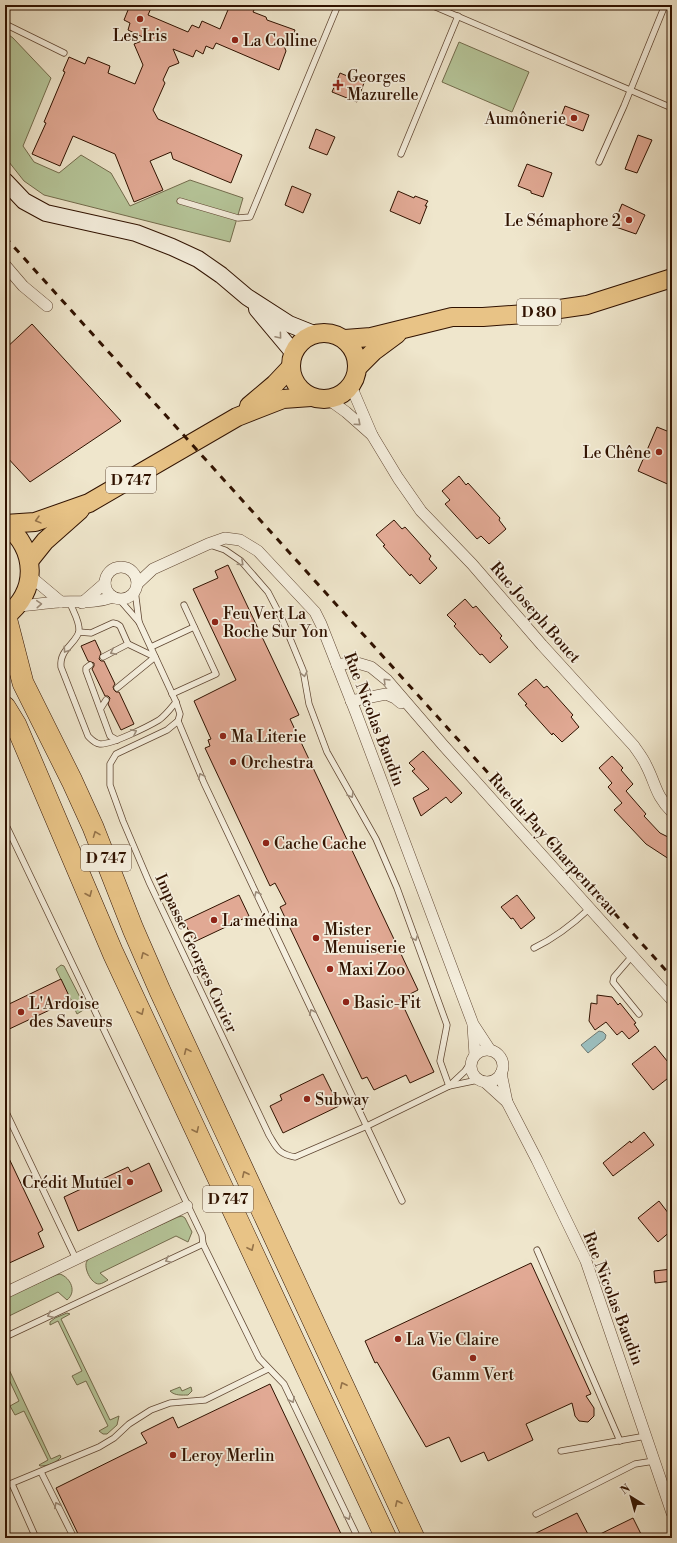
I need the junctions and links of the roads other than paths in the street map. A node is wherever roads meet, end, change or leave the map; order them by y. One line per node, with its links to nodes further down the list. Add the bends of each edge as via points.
1 (338, 5): 12 (lane, via 250,217 238,218)
2 (431, 5): 4 (lane)
3 (665, 5): 7 (lane)
4 (458, 16): 7 (lane); 9 (lane)
5 (5, 24): 6 (lane)
6 (64, 53)
7 (630, 90): 8 (lane); 10 (lane)
8 (672, 108)
9 (401, 154)
10 (599, 162)
11 (5, 181): 15 (main road, via 24,201 46,213 136,233 198,259)
12 (180, 201)
13 (5, 265): 16 (street, via 23,286)
14 (672, 278): 17 (main road, D 80, via 587,305 525,314 452,317)
15 (247, 297): 18 (main road, via 289,324); 20 (main road, one-way to 20)
16 (47, 306)
17 (402, 330): 19 (main road, D 80, via 370,337); 21 (main road, D 80, via 374,351)
18 (314, 334): 19 (main road, via 325,332); 20 (main road, via 298,344)
19 (344, 339): 21 (main road, via 352,347)
20 (292, 360): 23 (main road, via 292,376 296,385 303,392); 24 (main road, D 747, via 275,384)
21 (357, 368): 22 (main road)
22 (351, 386): 23 (main road, via 340,394); 25 (street, Rue Joseph Bouet)
23 (319, 398): 24 (main road, D 747, via 283,399); 25 (street, Rue Joseph Bouet, one-way to 25, via 346,412)
24 (237, 417): 26 (main road, D 747)
25 (372, 435): 59 (street, Rue Joseph Bouet, via 422,511 634,746 646,765 656,791)
26 (88, 503): 27 (main road, D 747, one-way to 27, via 35,522); 29 (main road, D 747, via 50,536)
27 (5, 524): 29 (main road, via 17,534 25,546)
28 (208, 544): 30 (street, Rue Nicolas Baudin); 47 (street, Rue Nicolas Baudin, via 225,538 240,540 258,551 315,612); 72 (lane, one-way to 72, via 225,550 241,561 268,592 282,619 304,670 309,704 327,752 376,839 397,888 447,1025 440,1061)
29 (30, 568): 35 (street); 38 (main road, via 26,592)
30 (154, 569): 31 (street, Rue Nicolas Baudin); 33 (street, Rue Nicolas Baudin)
31 (131, 571): 32 (street, via 121,567 112,570); 33 (street)
32 (104, 583): 34 (street, via 107,591); 36 (street)
33 (136, 587): 34 (street, via 128,597); 39 (lane)
34 (116, 598): 36 (street); 39 (lane)
35 (65, 603): 36 (street); 38 (street, one-way to 35); 41 (lane)
36 (82, 603)
37 (184, 605): 40 (lane)
38 (10, 613): 97 (highway, D 747, one-way to 38, via 204,1087 133,929 94,827 23,683)
39 (139, 622): 43 (lane)
40 (194, 627): 43 (lane); 50 (lane, via 216,674)
41 (79, 632): 42 (lane, via 91,633 113,623 117,624); 58 (lane, one-way to 58, via 60,661 65,680 88,736 93,742 102,744)
42 (128, 644): 44 (lane, one-way to 44); 45 (lane)
43 (151, 647): 45 (lane)
44 (103, 657)
45 (155, 657): 49 (lane); 50 (lane)
46 (90, 665): 55 (lane, via 86,671)
47 (338, 665): 52 (street, Rue Nicolas Baudin); 56 (street, Rue du Puy Charpentreau, one-way to 47, via 387,680 371,667 354,662)
48 (5, 670): 61 (highway, D 747)
49 (117, 688)
50 (172, 694): 53 (lane)
51 (106, 700): 55 (lane)
52 (352, 701): 56 (street, Rue du Puy Charpentreau, via 386,694); 67 (street, Rue Nicolas Baudin)
53 (176, 702): 57 (lane, via 180,714); 58 (lane, one-way to 53, via 159,720)
54 (5, 707): 61 (highway, via 16,725)
55 (101, 708): 58 (lane, via 110,736)
56 (411, 710): 62 (street, Rue du Puy Charpentreau)
57 (178, 721): 75 (lane, one-way to 57, via 204,783); 75 (lane, Impasse Georges Cuvier, via 167,730 116,754 110,764 110,785 163,912 277,1149 285,1155 295,1157)
58 (117, 740)
59 (672, 812)
60 (5, 823): 77 (lane)
61 (74, 858): 96 (highway, D 747, one-way to 96, via 113,953)
62 (590, 908): 63 (lane, via 576,922 548,942); 64 (street, Rue du Puy Charpentreau)
63 (534, 948)
64 (633, 955): 65 (street, Rue du Puy Charpentreau); 66 (lane, via 614,977 614,982)
65 (672, 1000)
66 (639, 1014)
67 (473, 1024): 68 (street, Rue Nicolas Baudin); 69 (street, Rue Nicolas Baudin)
68 (490, 1050): 69 (street, via 483,1051); 70 (street, via 499,1056 502,1064)
69 (473, 1058): 71 (street, via 472,1073); 72 (lane, Impasse Georges Cuvier, via 465,1071)
70 (501, 1073): 71 (street, via 495,1080); 73 (street, Rue Nicolas Baudin)
71 (481, 1081): 72 (lane, Impasse Georges Cuvier); 73 (street, Rue Nicolas Baudin)
72 (449, 1086): 75 (lane, Impasse Georges Cuvier)
73 (507, 1102): 84 (street, Rue Nicolas Baudin, via 586,1261)
74 (5, 1110): 80 (lane)
75 (367, 1126): 76 (lane)
76 (402, 1201)
77 (187, 1206): 78 (lane, via 202,1235); 80 (street)
78 (203, 1244): 82 (lane, one-way to 82); 83 (lane, via 259,1358)
79 (537, 1250): 85 (lane)
80 (76, 1260): 81 (street)
81 (5, 1293)
82 (5, 1336)
83 (268, 1369): 88 (lane, via 205,1400 170,1403 151,1410 99,1447); 95 (lane, one-way to 95, via 284,1384)
84 (647, 1436): 85 (lane); 87 (street, Rue Nicolas Baudin)
85 (620, 1441): 86 (lane)
86 (560, 1451)
87 (655, 1461): 91 (street, Rue Nicolas Baudin); 92 (lane, via 635,1464)
88 (41, 1472): 89 (lane); 94 (lane, one-way to 88)
89 (12, 1484): 90 (lane); 93 (lane)
90 (5, 1486)
91 (672, 1513)
92 (536, 1514)
93 (36, 1538)
94 (74, 1538)
95 (358, 1538)
96 (386, 1538)
97 (414, 1538)

